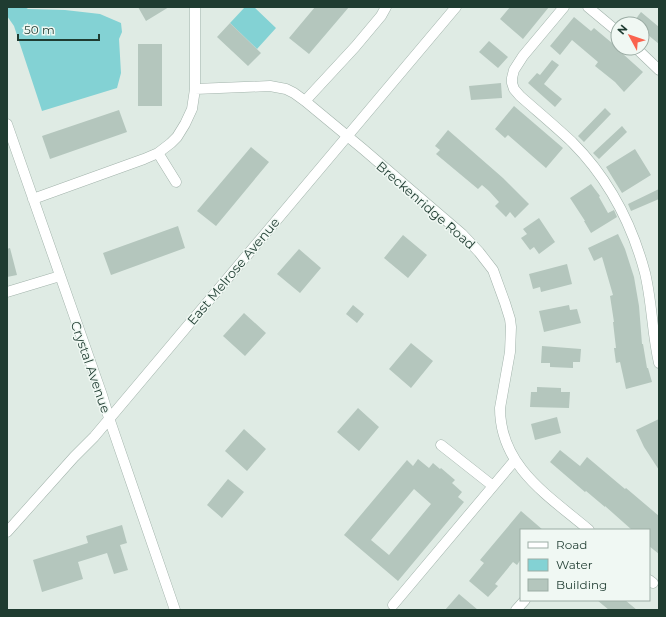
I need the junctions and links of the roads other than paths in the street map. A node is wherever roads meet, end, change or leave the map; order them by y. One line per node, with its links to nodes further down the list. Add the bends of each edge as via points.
1 (194, 7): 9 (street)
2 (386, 7): 10 (street, via 381,16)
3 (456, 7): 12 (street, East Melrose Avenue)
4 (564, 7): 18 (street, via 523,56 514,70 512,83 520,96 572,142 594,166 612,192 635,242 645,273)
5 (588, 7): 6 (street)
6 (610, 25)
7 (645, 56): 8 (street)
8 (658, 67)
9 (195, 89): 10 (street, Breckenridge Road, via 270,86 294,93); 13 (street, via 192,109 185,124 177,137)
10 (306, 101): 12 (street, Breckenridge Road)
11 (7, 124): 15 (street, Crystal Avenue)
12 (347, 137): 19 (street, East Melrose Avenue); 21 (street, Breckenridge Road, via 462,234 493,270 511,327 510,352 500,415 505,438)
13 (158, 153): 14 (street); 15 (street)
14 (176, 182)
15 (33, 199): 16 (street, Crystal Avenue)
16 (60, 276): 17 (street); 19 (street, Crystal Avenue)
17 (7, 292)
18 (659, 362)
19 (109, 418): 24 (street, East Melrose Avenue); 27 (street, Crystal Avenue)
20 (441, 445): 22 (street)
21 (515, 460): 22 (street); 23 (street, Breckenridge Road, via 541,490)
22 (493, 486): 26 (street)
23 (586, 529)
24 (7, 532)
25 (524, 601): 28 (street)
26 (393, 605)
27 (175, 610)
28 (516, 610)

